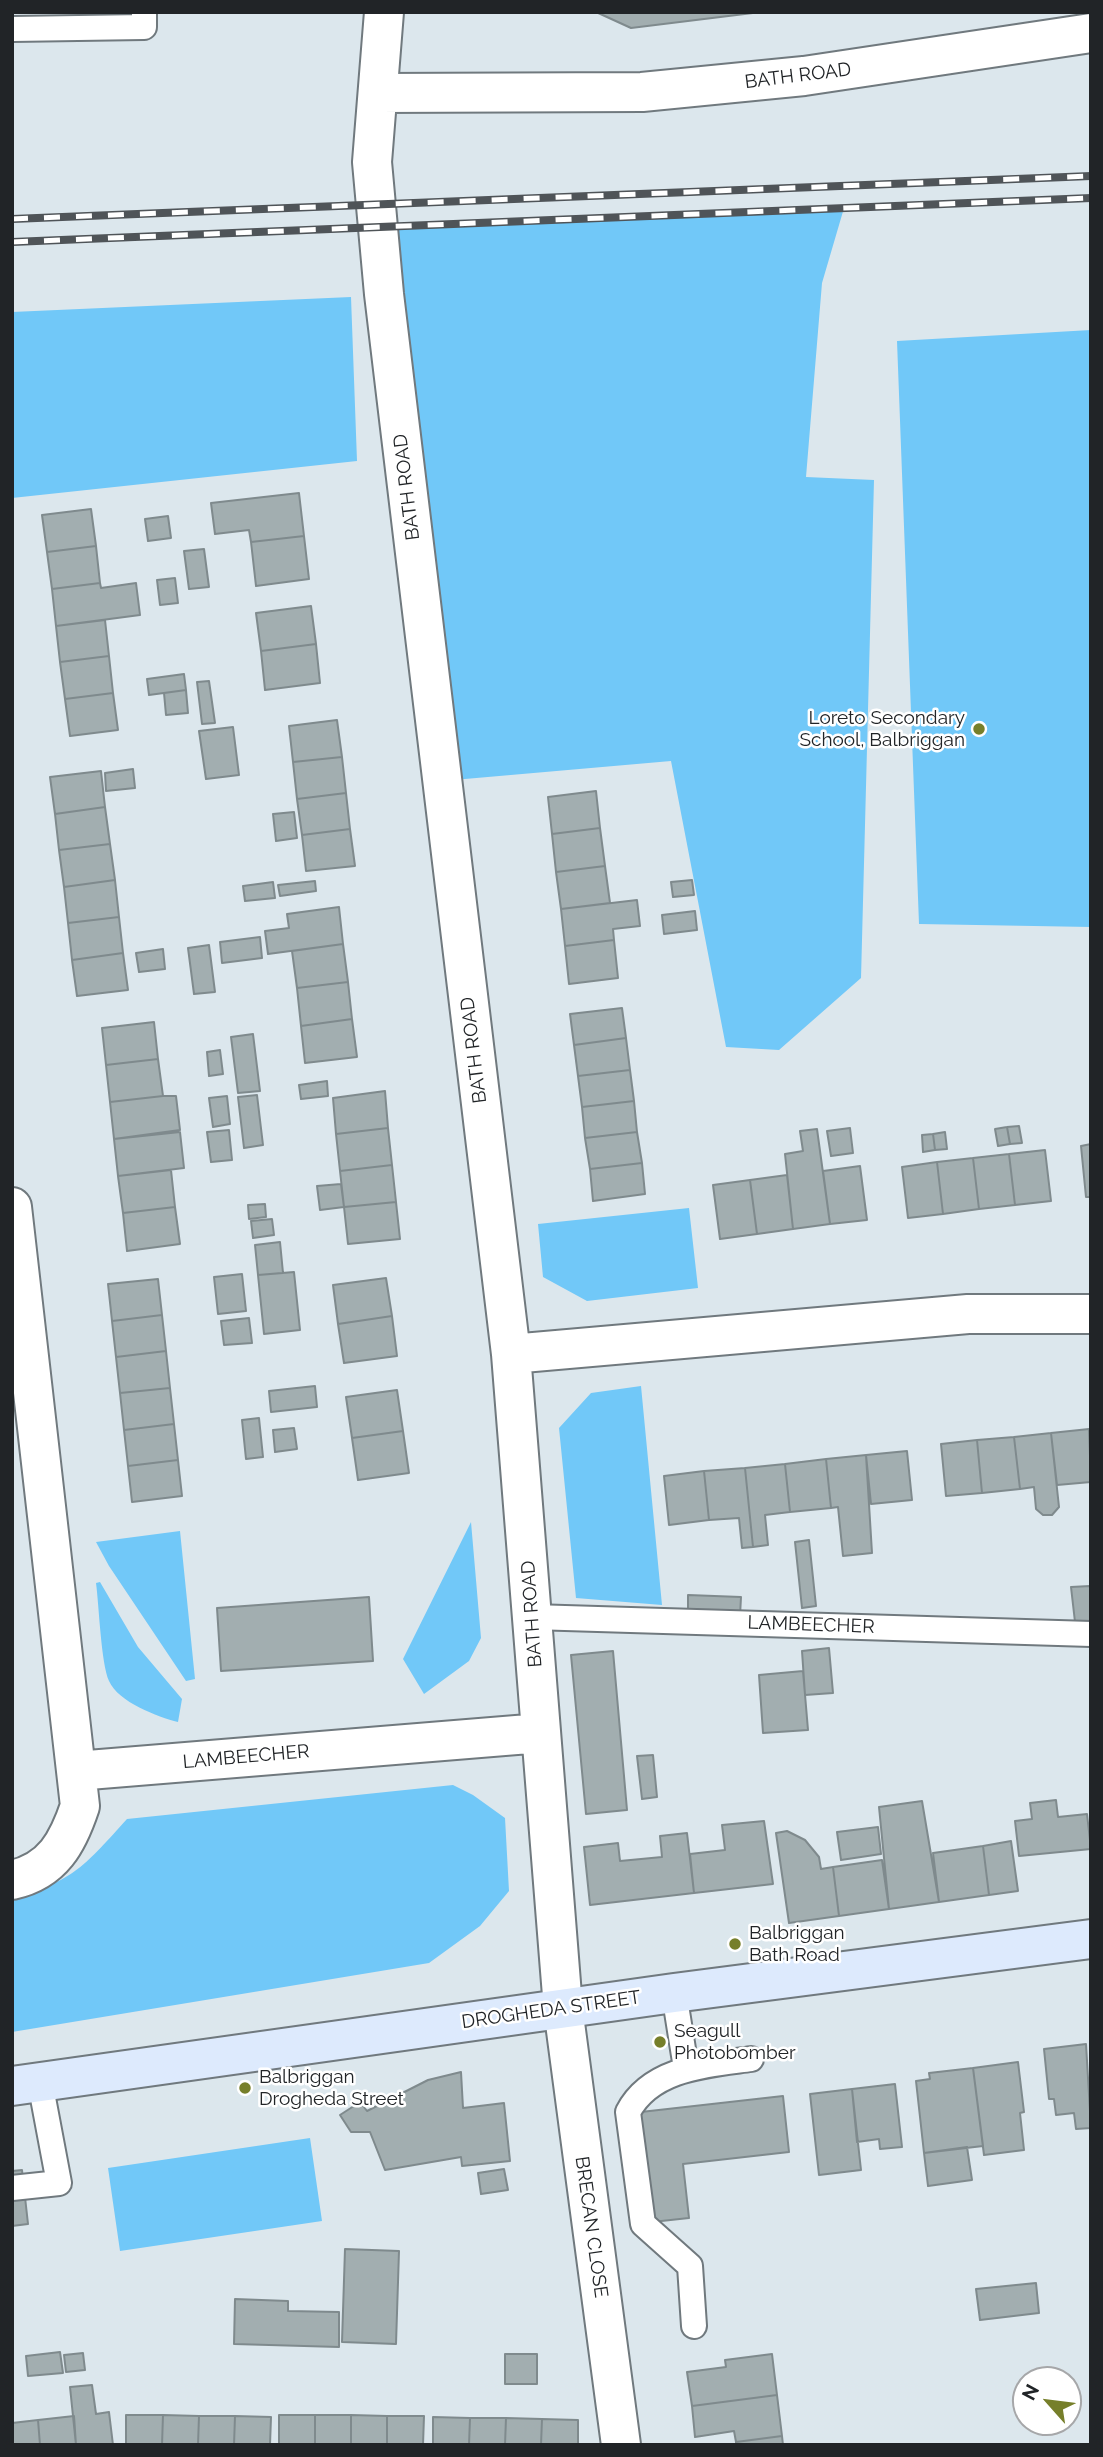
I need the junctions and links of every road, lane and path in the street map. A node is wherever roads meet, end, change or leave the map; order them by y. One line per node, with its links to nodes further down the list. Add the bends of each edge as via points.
1 (144, 12): 3 (lane, via 144,27)
2 (384, 12): 5 (street, BATH ROAD)
3 (12, 29)
4 (1091, 33): 5 (street, BATH ROAD, via 804,76 642,92)
5 (378, 93): 8 (street, BATH ROAD, via 372,162 384,294)
6 (12, 1207): 9 (street)
7 (1091, 1314): 8 (street, via 968,1314)
8 (511, 1354): 10 (street, BATH ROAD)
9 (24, 1418): 13 (street)
10 (532, 1617): 11 (lane, LAMBEECHER); 12 (street, BATH ROAD)
11 (1091, 1634)
12 (541, 1733): 13 (street, LAMBEECHER); 17 (street, BATH ROAD)
13 (76, 1771): 14 (street, via 80,1805 61,1851 29,1877)
14 (12, 1880)
15 (1091, 1939): 16 (main road, DROGHEDA STREET)
16 (674, 1993): 17 (main road, DROGHEDA STREET); 19 (lane)
17 (563, 2008): 20 (main road, DROGHEDA STREET); 23 (street, BRECAN CLOSE)
18 (751, 2059): 19 (lane)
19 (686, 2068): 22 (lane, via 636,2095 628,2112 643,2224 690,2266)
20 (26, 2084): 21 (lane, via 59,2183)
21 (12, 2188)
22 (694, 2326)
23 (621, 2445)

